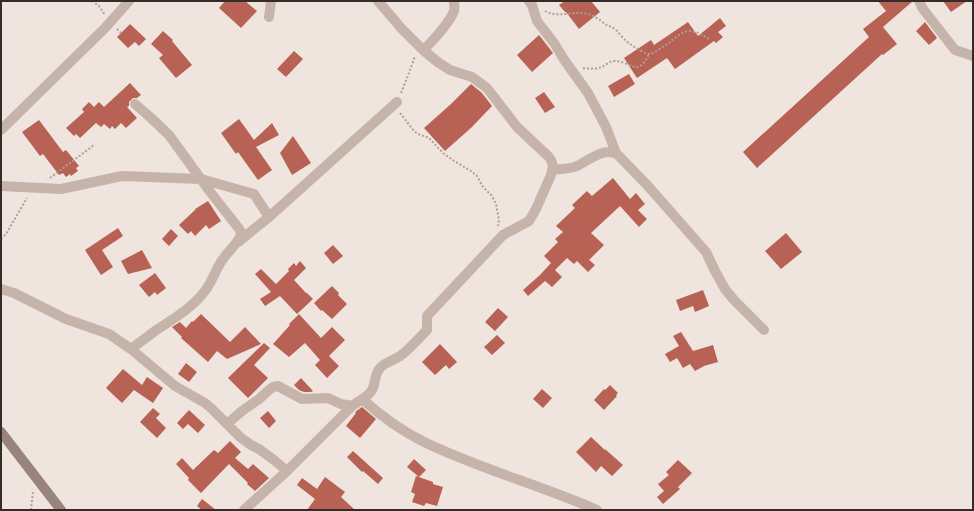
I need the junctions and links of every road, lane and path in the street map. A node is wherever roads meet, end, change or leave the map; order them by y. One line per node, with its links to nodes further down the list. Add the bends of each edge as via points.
1 (129, 1): 15 (street)
2 (270, 1): 7 (street)
3 (378, 1): 9 (street)
4 (454, 1): 9 (street, via 454,10 450,18 431,43)
5 (919, 1): 11 (street, via 955,50)
6 (530, 2): 10 (path, via 554,15 586,13 596,17 628,43); 12 (street, via 537,21)
7 (269, 17)
8 (709, 38): 10 (path, via 701,33 685,30 669,44)
9 (421, 48): 13 (path); 17 (street, via 450,70 472,77 487,88 517,127 548,156)
10 (649, 54): 12 (path, via 638,67 614,61 596,69)
11 (973, 56)
12 (570, 68): 16 (street, via 588,93)
13 (397, 102): 20 (street); 21 (path, via 398,111 414,131 429,138 443,153 477,176 496,204)
14 (135, 104): 18 (street, via 169,135)
15 (1, 130)
16 (616, 153): 17 (street, via 602,153 577,166); 24 (street, via 706,252 725,289)
17 (552, 170): 26 (street, via 529,220 503,235 427,316 427,330 405,352 381,366 372,390)
18 (201, 179): 19 (street, via 122,176 61,189); 20 (street, via 254,194); 22 (street, via 240,230 241,235)
19 (1, 186)
20 (269, 217): 22 (street)
21 (498, 228)
22 (237, 243): 25 (street, via 193,304)
23 (1, 289): 25 (street, via 66,319 108,334)
24 (764, 330)
25 (131, 350): 28 (street, via 175,386 205,403)
26 (362, 399): 27 (street); 35 (street, via 376,412 424,442)
27 (352, 406): 28 (street, via 328,398 302,399 276,386); 30 (street)
28 (227, 424): 30 (street, via 240,437)
29 (1, 432): 31 (main road)
30 (286, 471): 34 (street)
31 (35, 476): 32 (path); 33 (main road)
32 (31, 510)
33 (60, 510)
34 (244, 510)
35 (597, 510)

